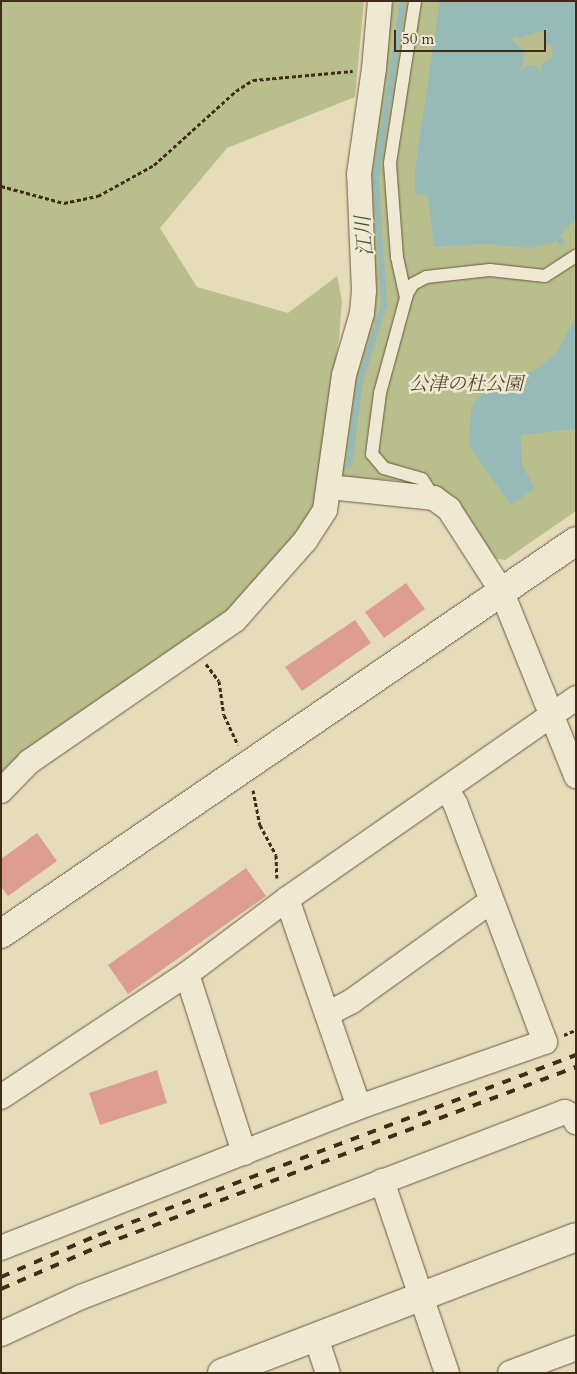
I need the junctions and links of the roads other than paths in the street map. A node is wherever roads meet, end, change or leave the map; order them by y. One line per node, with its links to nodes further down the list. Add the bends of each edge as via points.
1 (380, 1): 5 (street, via 359,174 362,313 344,375)
2 (415, 1): 4 (lane, via 390,163 396,257)
3 (576, 256): 4 (lane, via 545,276 490,270 426,277 413,284)
4 (406, 298): 6 (lane, via 380,393 372,454 384,468 422,479)
5 (329, 488): 6 (street); 13 (street, via 325,510 306,541 236,620 29,762)
6 (434, 498): 8 (street, via 449,508)
7 (576, 541): 8 (street)
8 (501, 590): 10 (street); 16 (street)
9 (576, 698): 10 (street)
10 (553, 713): 11 (street); 12 (street)
11 (576, 776)
12 (447, 789): 14 (street); 15 (street, via 456,804)
13 (1, 792)
14 (288, 899): 17 (street); 18 (street)
15 (491, 901): 18 (street, via 352,1001); 20 (street, via 545,1042)
16 (1, 934)
17 (187, 974): 19 (street); 22 (street)
18 (326, 1014): 20 (street)
19 (1, 1097)
20 (359, 1107): 22 (street)
21 (576, 1122): 23 (street, via 565,1112)
22 (244, 1153): 25 (street)
23 (382, 1181): 26 (street); 27 (street, via 81,1297)
24 (576, 1237): 26 (street)
25 (1, 1248)
26 (421, 1296): 28 (street); 32 (street)
27 (1, 1334)
28 (316, 1336): 30 (street); 31 (street)
29 (570, 1357): 33 (street)
30 (222, 1373)
31 (328, 1373)
32 (447, 1373)
33 (510, 1373)

